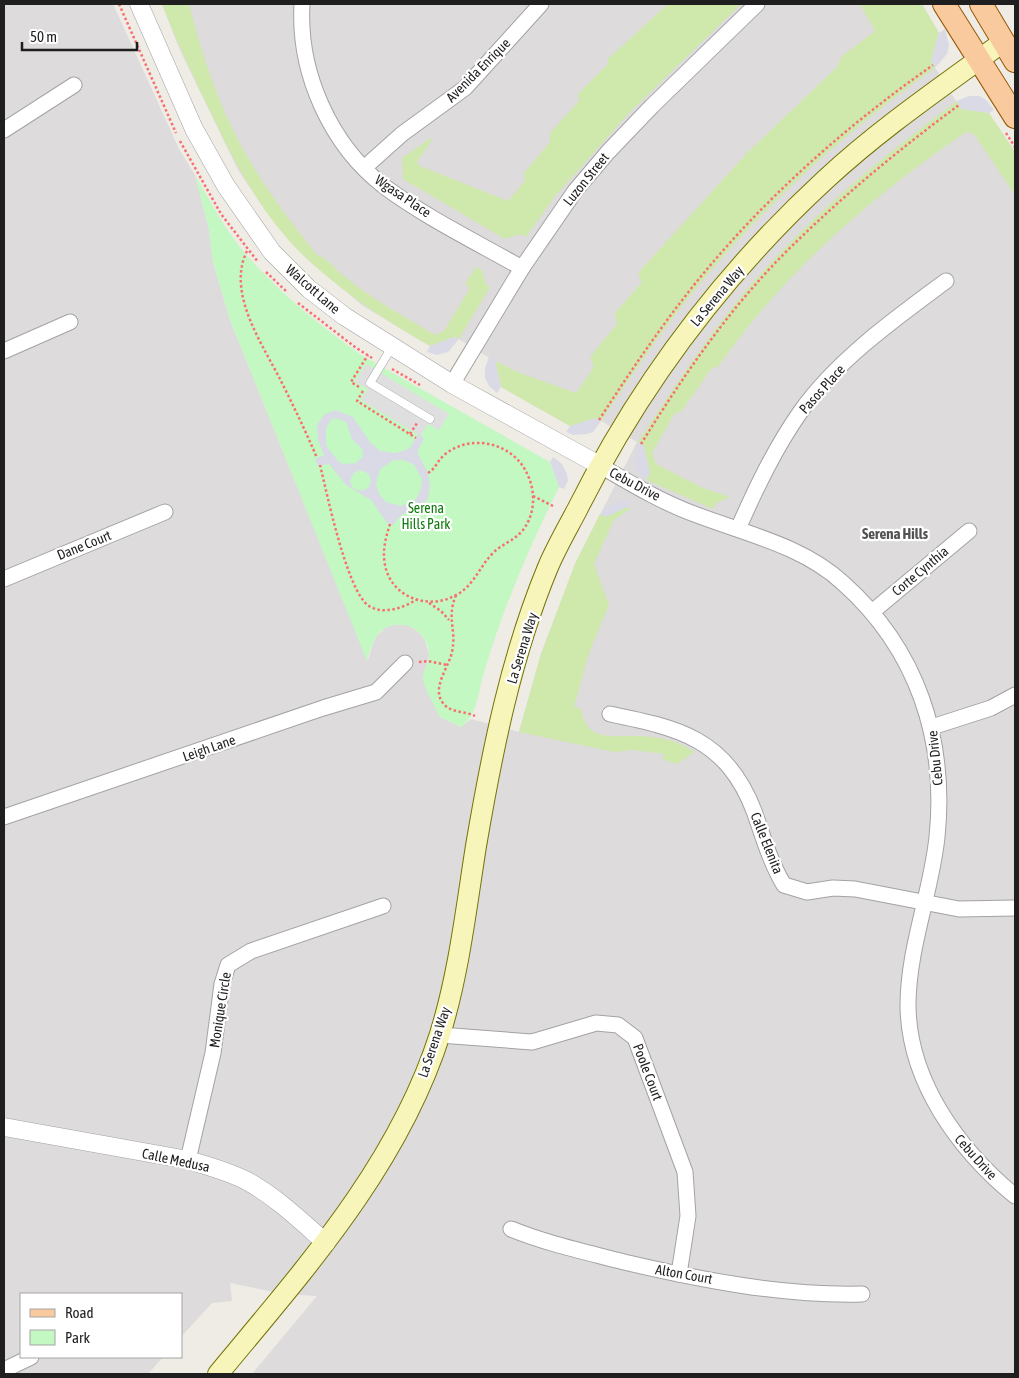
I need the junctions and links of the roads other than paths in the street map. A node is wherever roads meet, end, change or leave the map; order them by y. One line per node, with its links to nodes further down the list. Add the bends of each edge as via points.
1 (139, 4): 17 (street, Walcott Lane, via 194,129 226,186 261,238 308,288)
2 (302, 4): 13 (street, Wgasa Place, via 304,52 312,85 344,144)
3 (541, 4): 13 (street, Avenida Enrique, via 464,88 402,134)
4 (757, 4): 14 (street, Luzon Street, via 608,152 575,191)
5 (944, 4): 8 (main road)
6 (981, 4): 7 (main road)
7 (1009, 37): 8 (main road, La Serena Way); 9 (main road)
8 (978, 60): 11 (main road); 21 (main road, La Serena Way, via 876,136 777,227 721,288 668,356)
9 (1015, 61)
10 (74, 85): 12 (street)
11 (1015, 117)
12 (4, 130)
13 (364, 168): 14 (street, Wgasa Place, via 413,205)
14 (522, 268): 19 (street, Luzon Street)
15 (946, 281): 23 (street, Pasos Place, via 862,348 802,410 777,447)
16 (70, 322): 18 (street)
17 (392, 347): 19 (street, Walcott Lane); 20 (lane, via 370,383)
18 (4, 351)
19 (452, 384): 21 (street, Walcott Lane)
20 (430, 419)
21 (599, 465): 23 (street, Cebu Drive, via 694,514); 35 (main road, La Serena Way, via 548,567 518,657 493,752 461,948)
22 (165, 512): 25 (street, Dane Court)
23 (738, 529): 26 (street, Cebu Drive, via 816,562 843,582)
24 (968, 531): 26 (street, Corte Cynthia)
25 (4, 578)
26 (872, 612): 30 (street, Cebu Drive, via 905,660)
27 (405, 663): 31 (street, Leigh Lane, via 376,692)
28 (1015, 695): 30 (street, via 991,708)
29 (610, 714): 32 (street, Calle Elenita, via 655,723 687,734 712,749 736,774 784,885 807,892 855,889)
30 (932, 727): 32 (street, Cebu Drive, via 939,790 937,838)
31 (4, 817)
32 (923, 903): 34 (street, Calle Elenita, via 959,909); 38 (street, Cebu Drive, via 908,1007 914,1044 940,1113 968,1151)
33 (383, 906): 37 (street, Monique Circle, via 251,951 228,965 222,984 213,1053)
34 (1015, 908)
35 (440, 1035): 40 (main road, La Serena Way, via 390,1146); 41 (street, Poole Court, via 532,1042 596,1023 618,1024 635,1038 685,1172 688,1216)
36 (4, 1128): 37 (street, Calle Medusa)
37 (188, 1160): 40 (street, Calle Medusa, via 247,1181 288,1209)
38 (1015, 1196)
39 (511, 1229): 41 (street, Alton Court, via 544,1243)
40 (326, 1243): 45 (main road, La Serena Way)
41 (679, 1274): 42 (street, Alton Court, via 820,1295)
42 (862, 1294)
43 (29, 1358): 44 (street)
44 (4, 1370)
45 (218, 1374)

